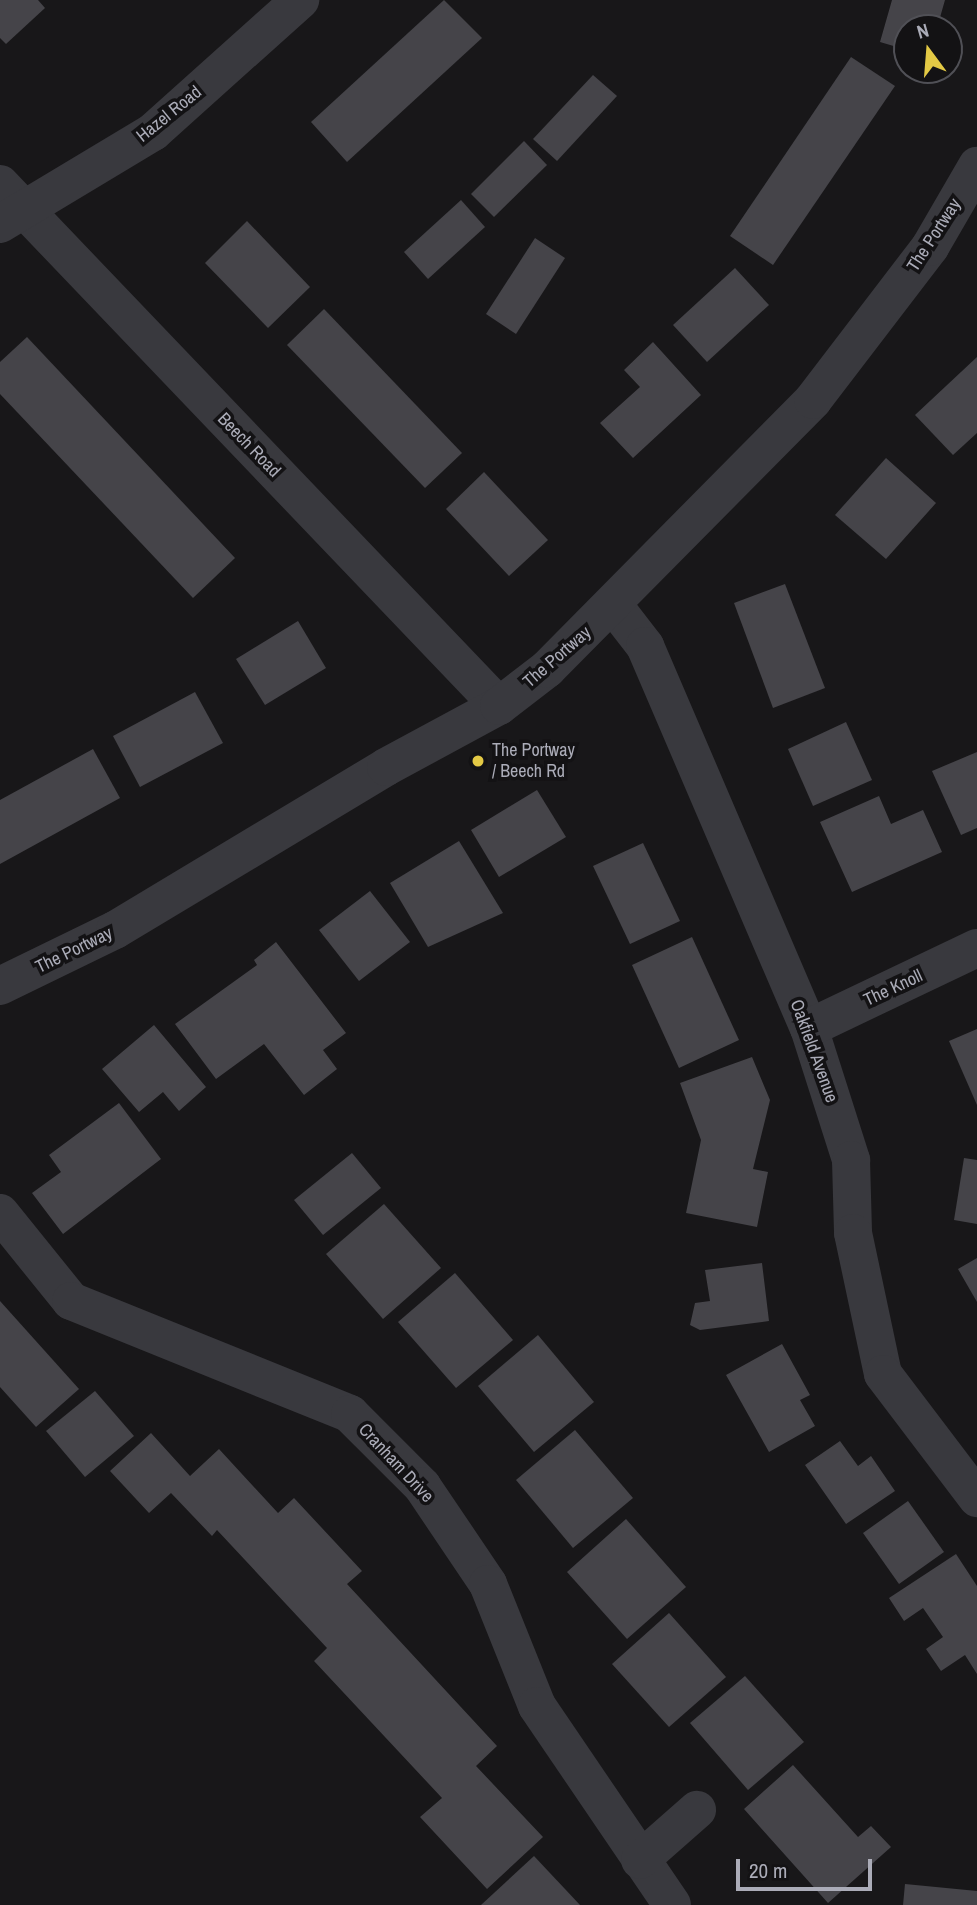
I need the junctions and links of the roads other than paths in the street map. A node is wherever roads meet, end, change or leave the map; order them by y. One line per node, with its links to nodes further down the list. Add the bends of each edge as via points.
1 (300, 0): 3 (street, Hazel Road, via 153,132)
2 (977, 166): 4 (street, The Portway, via 930,247 813,400)
3 (8, 205): 5 (street, Beech Road)
4 (614, 606): 5 (street, The Portway); 8 (street, Oakfield Avenue, via 645,646)
5 (499, 706): 7 (street, The Portway, via 386,766 115,930)
6 (977, 948): 8 (street, The Knoll)
7 (0, 986)
8 (809, 1028): 10 (street, Oakfield Avenue, via 851,1160 853,1233 883,1374)
9 (0, 1213): 12 (street, Cranham Drive, via 71,1301 349,1414 422,1486 488,1584 537,1706)
10 (977, 1498)
11 (697, 1810): 12 (street)
12 (640, 1860): 13 (street, Cranham Drive)
13 (672, 1905)

